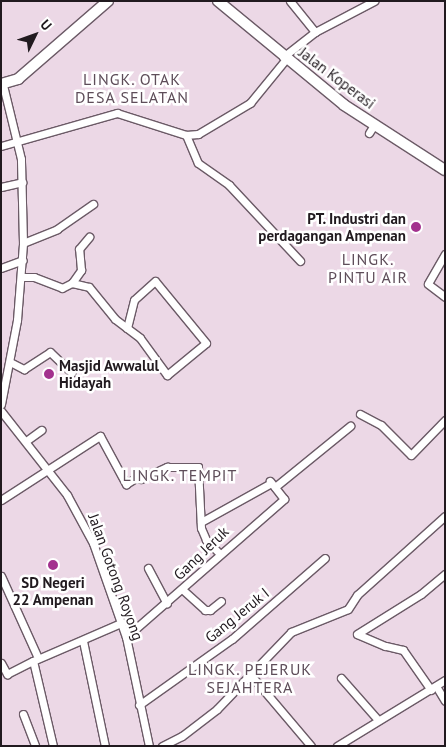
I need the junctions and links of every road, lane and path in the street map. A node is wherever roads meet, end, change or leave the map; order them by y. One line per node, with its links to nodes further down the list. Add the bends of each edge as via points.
1 (108, 1): 7 (street, via 18,79)
2 (218, 1): 6 (street, Jalan Koperasi)
3 (374, 1): 5 (street)
4 (294, 3): 5 (street)
5 (315, 32): 6 (street)
6 (285, 58): 8 (street, via 268,84 241,110 211,128); 11 (street, Jalan Koperasi, via 372,129)
7 (2, 85): 9 (street)
8 (186, 136): 9 (street, via 117,113); 19 (street, via 198,163 229,186)
9 (17, 141): 10 (street); 12 (street)
10 (1, 146)
11 (443, 165)
12 (22, 182): 13 (street); 16 (street)
13 (1, 187)
14 (93, 204): 16 (street, via 57,229)
15 (89, 237): 22 (street, via 79,249 80,270)
16 (24, 243): 18 (street)
17 (445, 254): 23 (street, via 428,284)
18 (23, 260): 20 (street); 21 (street)
19 (300, 261)
20 (1, 268)
21 (22, 277): 22 (street, via 34,277 62,288); 25 (street)
22 (72, 283): 24 (street, via 89,287 104,309)
23 (445, 297)
24 (127, 328): 24 (street, via 145,344 167,375 206,343 155,281 134,300)
25 (10, 362): 26 (street, via 24,369 50,352); 27 (street)
26 (72, 373)
27 (1, 404)
28 (1, 411): 33 (street, Jalan Gotong Royong)
29 (360, 414): 30 (street, via 381,425 411,455)
30 (445, 420)
31 (350, 426): 35 (street)
32 (41, 430): 33 (street)
33 (26, 441): 34 (street, Jalan Gotong Royong)
34 (48, 468): 36 (street); 38 (street, via 100,436 126,484 167,467 198,467); 47 (street, Jalan Gotong Royong, via 81,517)
35 (272, 484): 38 (street); 39 (street, Gang Jeruk, via 284,499)
36 (1, 500)
37 (445, 516): 52 (street, via 357,595 348,609 291,632)
38 (201, 522): 39 (street, via 206,540)
39 (220, 554): 44 (street, Gang Jeruk)
40 (325, 558): 57 (street, Gang Jeruk I, via 244,630)
41 (148, 568): 46 (street)
42 (445, 574): 55 (street, via 421,594 357,634 403,650)
43 (1, 576): 50 (street)
44 (183, 590): 45 (street, via 205,610); 46 (street, Gang Jeruk)
45 (221, 601)
46 (167, 603): 48 (street, Gang Jeruk)
47 (121, 623): 48 (street, Jalan Gotong Royong); 49 (street)
48 (126, 637): 57 (street, Jalan Gotong Royong)
49 (83, 641): 50 (street); 62 (street)
50 (36, 660): 51 (street, via 7,674); 61 (street)
51 (1, 663)
52 (250, 674): 64 (street, via 216,709 182,736); 65 (street)
53 (341, 678): 59 (street)
54 (445, 680): 55 (street)
55 (433, 688): 56 (street); 59 (street)
56 (445, 701)
57 (139, 705): 63 (street, Jalan Gotong Royong)
58 (23, 714): 60 (street)
59 (378, 720): 66 (street)
60 (35, 746)
61 (53, 746)
62 (105, 746)
63 (149, 746)
64 (162, 746)
65 (310, 746)
66 (337, 746)

